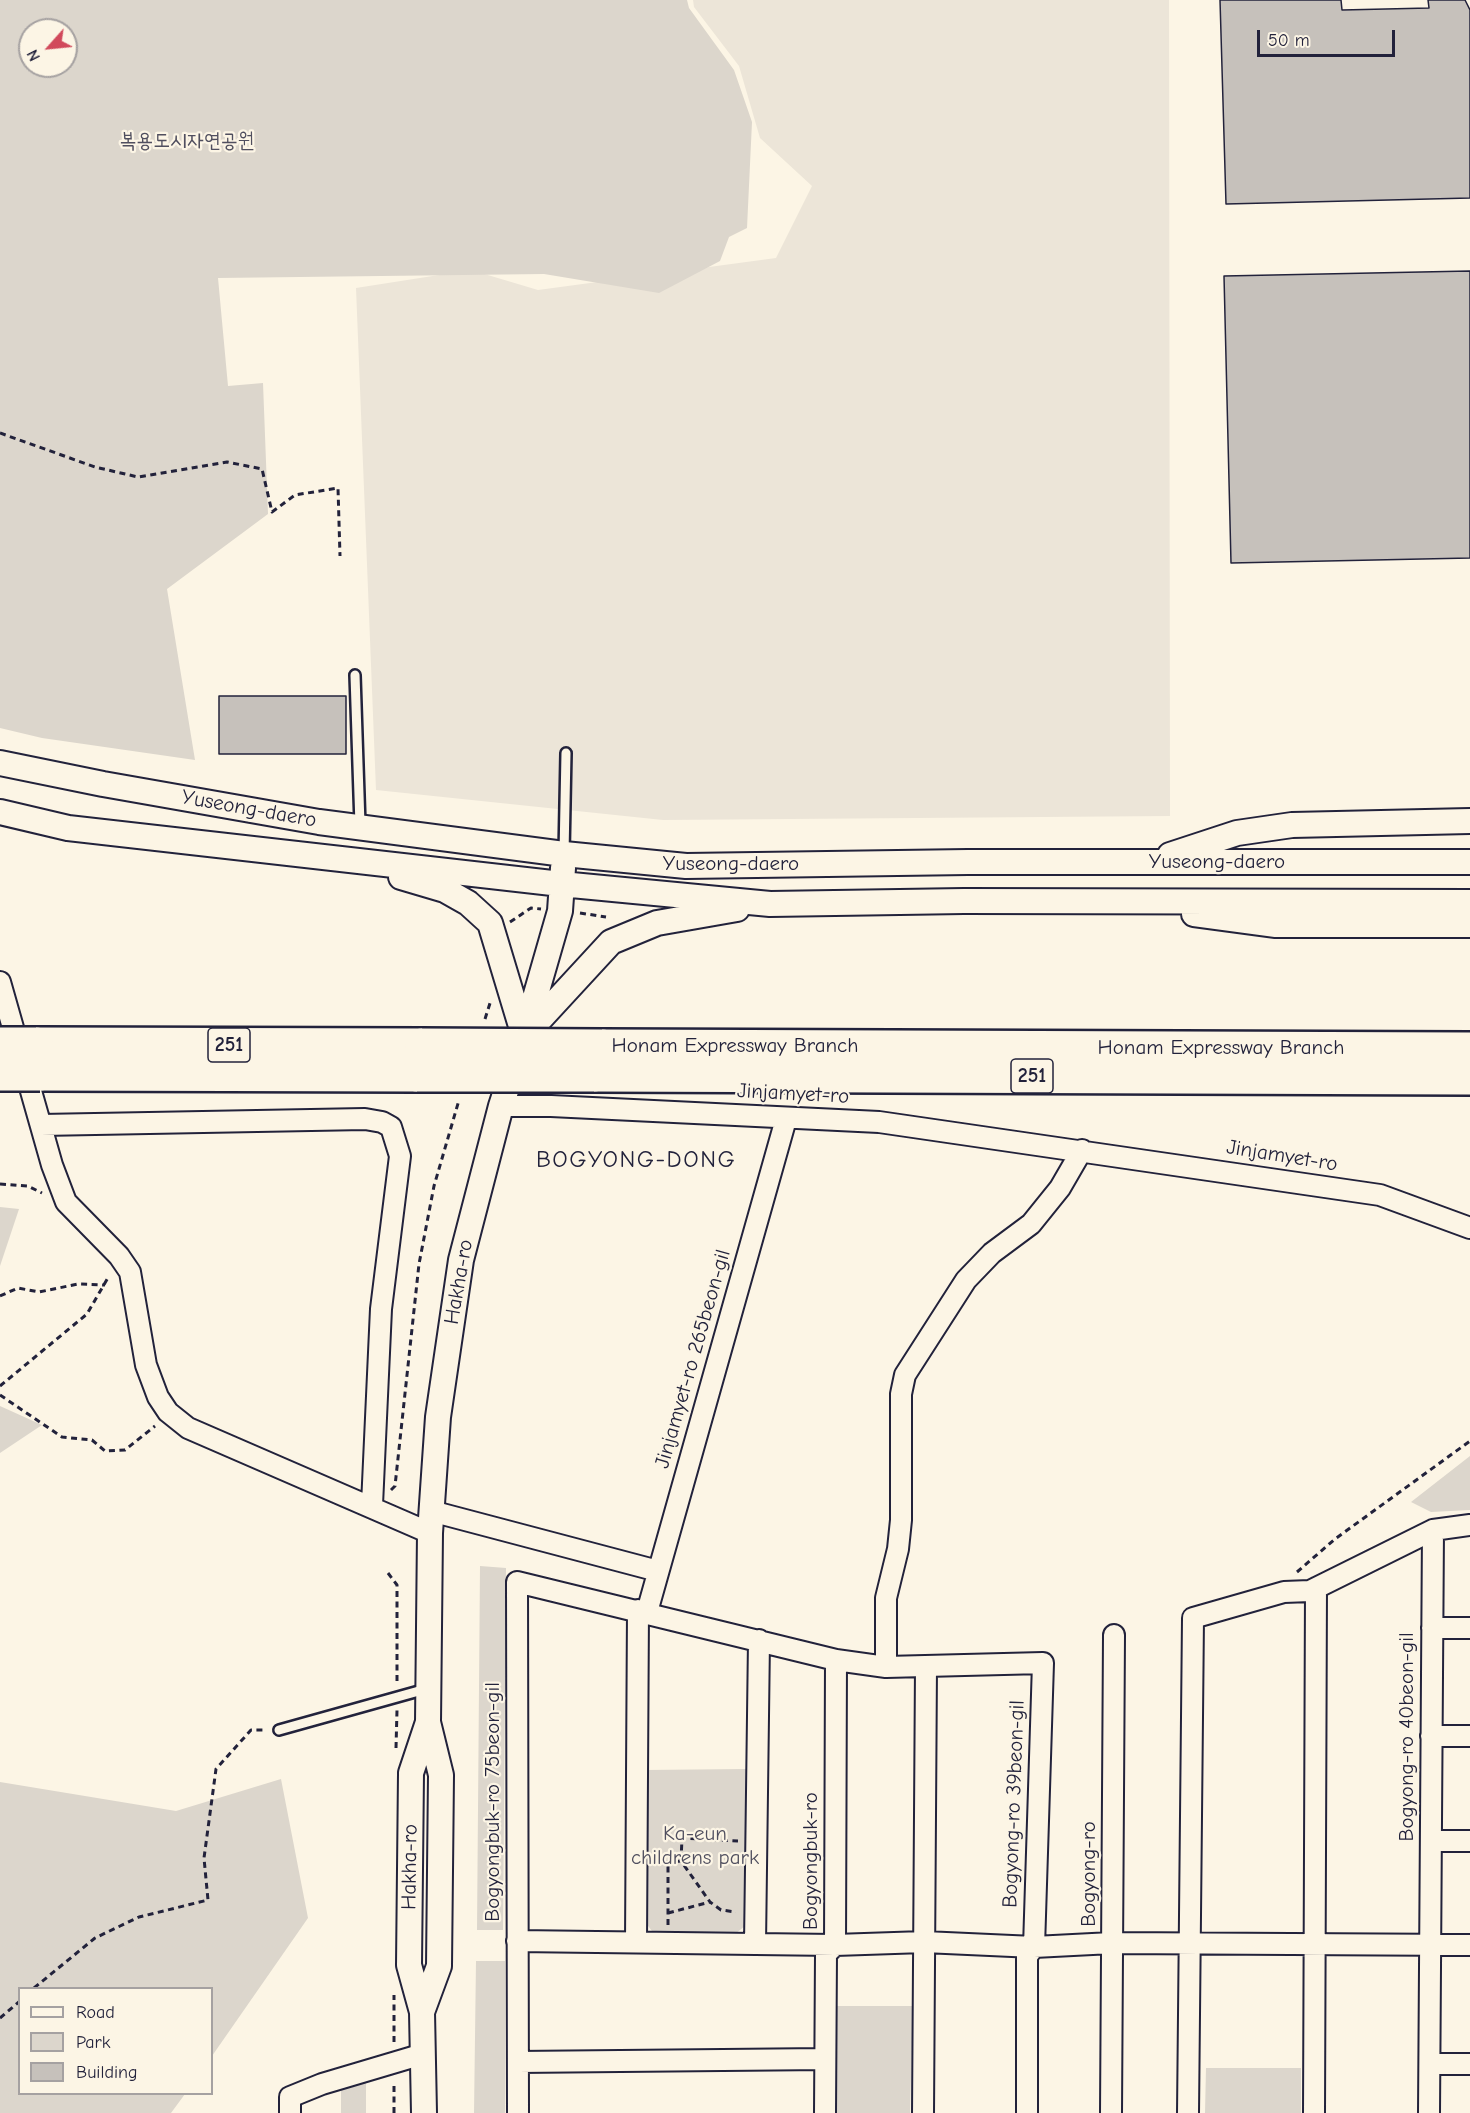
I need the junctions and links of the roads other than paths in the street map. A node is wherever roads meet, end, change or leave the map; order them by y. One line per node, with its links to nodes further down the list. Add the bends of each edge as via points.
1 (356, 675): 7 (lane)
2 (566, 753): 9 (lane)
3 (0, 763): 7 (street, Yuseong-daero)
4 (0, 812): 8 (street, Yuseong-daero)
5 (1470, 821): 11 (street, via 1292,825 1237,833)
6 (0, 823): 8 (street, via 29,829)
7 (360, 827): 9 (street, Yuseong-daero)
8 (68, 828): 10 (street, Yuseong-daero)
9 (564, 854): 11 (street, Yuseong-daero, via 686,866); 13 (street, Hakha-ro)
10 (333, 859): 13 (street, Yuseong-daero); 19 (street, via 446,890 490,923)
11 (1148, 862): 12 (street, Yuseong-daero)
12 (1470, 862)
13 (561, 884): 16 (street, Yuseong-daero); 19 (street, Hakha-ro, via 560,911)
14 (1109, 901): 15 (street, Yuseong-daero); 16 (street, Yuseong-daero); 17 (street, via 1276,926)
15 (1470, 902)
16 (770, 904): 19 (street, via 657,923 611,942)
17 (1470, 925)
18 (0, 982): 28 (street)
19 (524, 1036): 26 (street, Hakha-ro)
20 (0, 1044): 22 (highway, Honam Expressway Branch / 251, bridge)
21 (1470, 1049): 23 (highway, Honam Expressway Branch / 251)
22 (38, 1059): 23 (highway, Honam Expressway Branch / 251, bridge); 24 (highway, Honam Expressway Branch / 251, bridge)
23 (598, 1061): 25 (highway, Honam Expressway Branch / 251)
24 (0, 1074)
25 (1470, 1077)
26 (501, 1106): 27 (street, Jinjamyet-ro); 32 (street, Hakha-ro, via 461,1260 438,1417)
27 (786, 1119): 29 (street, Jinjamyet-ro, via 879,1122); 35 (street, Jinjamyet-ro 265beon-gil)
28 (41, 1125): 31 (street, via 66,1202 130,1272 146,1365 168,1412 188,1428); 31 (street, via 365,1119 391,1127 400,1156 381,1309)
29 (1082, 1150): 30 (street, Jinjamyet-ro, via 1380,1195); 44 (street, via 1060,1188 1031,1224 992,1252 966,1280 905,1375 901,1394 901,1520 886,1598)
30 (1470, 1228)
31 (378, 1500): 32 (street)
32 (431, 1522): 35 (street); 45 (street, Hakha-ro)
33 (1470, 1525): 34 (street)
34 (1433, 1530): 36 (street); 38 (street, Bogyong-ro 40beon-gil)
35 (658, 1571): 37 (street, Jinjamyet-ro 265beon-gil)
36 (1316, 1588): 55 (street, via 1284,1592 1193,1618); 57 (street)
37 (642, 1611): 41 (street); 51 (street, Bogyongbuk-ro 75beon-gil, via 516,1582); 52 (street)
38 (1432, 1628): 39 (street); 47 (street, Bogyong-ro 40beon-gil)
39 (1470, 1628)
40 (1114, 1635): 54 (street, Bogyong-ro)
41 (759, 1640): 42 (street); 56 (street)
42 (837, 1660): 44 (street); 59 (street, Bogyongbuk-ro)
43 (926, 1666): 44 (street); 53 (street); 61 (street, Bogyong-ro 39beon-gil, via 1043,1663)
44 (886, 1667)
45 (428, 1688): 46 (lane); 62 (street, Hakha-ro, via 428,1722 441,1775 439,1966 422,2012)
46 (279, 1730)
47 (1431, 1736): 48 (street); 49 (street, Bogyong-ro 40beon-gil)
48 (1470, 1736)
49 (1431, 1841): 50 (street); 58 (street, Bogyong-ro 40beon-gil)
50 (1470, 1842)
51 (517, 1941): 52 (street, Bogyongbuk-ro 75beon-gil); 64 (street)
52 (636, 1942): 56 (street, Bogyongbuk-ro 75beon-gil)
53 (924, 1942): 59 (street); 61 (street); 71 (street)
54 (1112, 1943): 55 (street); 61 (street); 73 (street, Bogyong-ro)
55 (1190, 1943): 57 (street); 74 (street)
56 (755, 1944): 59 (street, Bogyongbuk-ro 75beon-gil)
57 (1315, 1944): 58 (street); 75 (street)
58 (1430, 1944): 60 (street); 65 (street, Bogyong-ro 40beon-gil)
59 (835, 1945): 63 (street, Bogyongbuk-ro, via 826,1954)
60 (1470, 1945)
61 (1034, 1947): 72 (street, Bogyong-ro 39beon-gil, via 1027,1956)
62 (423, 2054): 67 (street, via 290,2097); 68 (street, Hakha-ro)
63 (825, 2059): 64 (street); 70 (street, Bogyongbuk-ro)
64 (518, 2062): 69 (street)
65 (1430, 2064): 66 (street); 76 (street, Bogyong-ro 40beon-gil)
66 (1470, 2064)
67 (290, 2113)
68 (424, 2113)
69 (518, 2113)
70 (825, 2113)
71 (923, 2113)
72 (1027, 2113)
73 (1111, 2113)
74 (1188, 2113)
75 (1314, 2113)
76 (1429, 2113)

